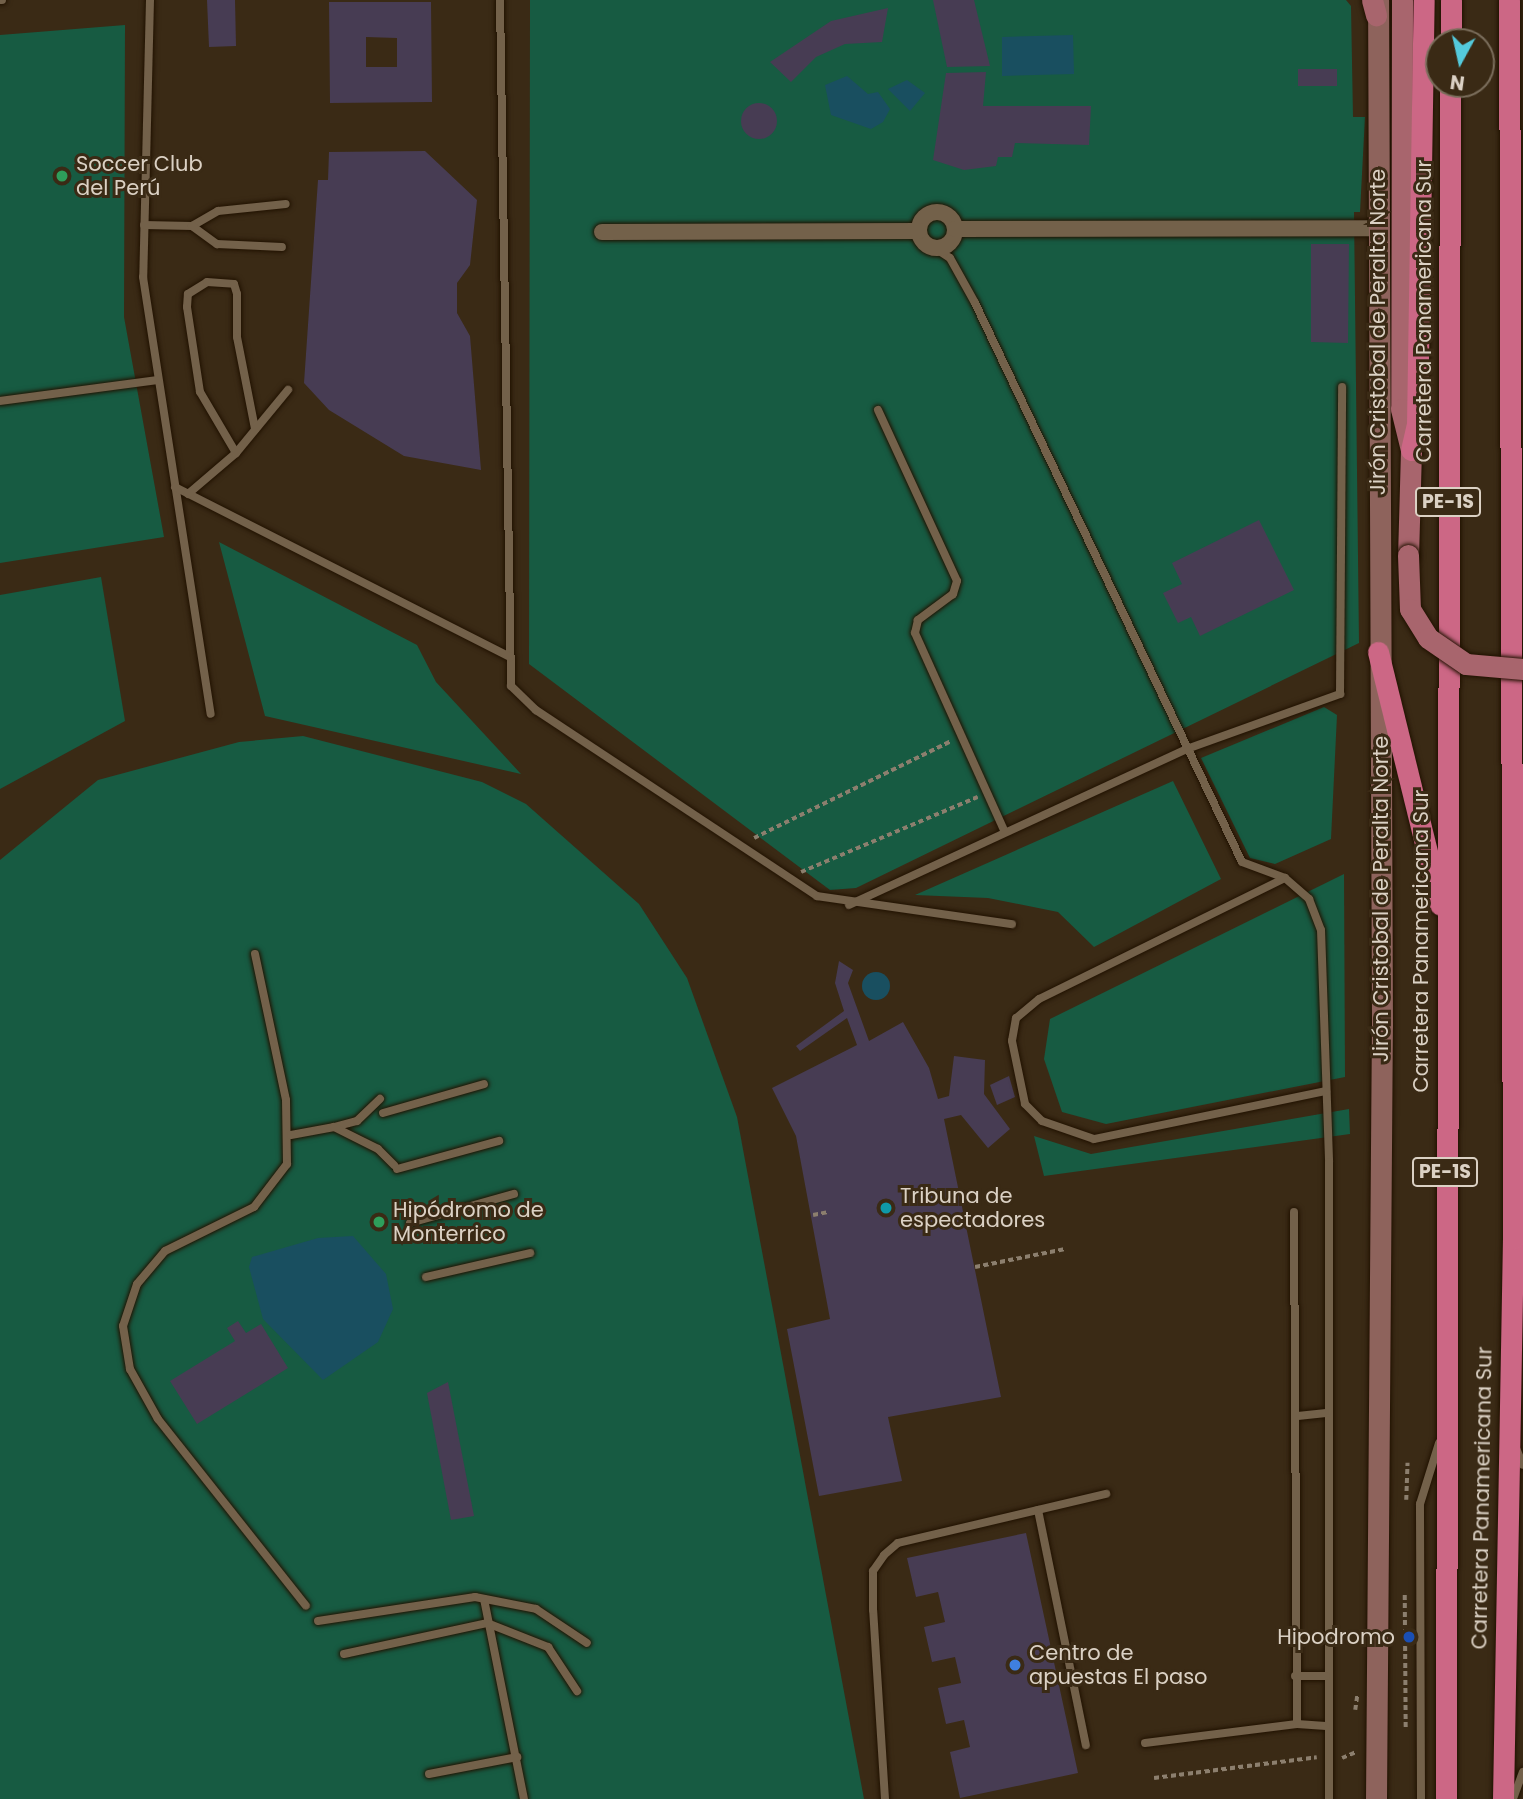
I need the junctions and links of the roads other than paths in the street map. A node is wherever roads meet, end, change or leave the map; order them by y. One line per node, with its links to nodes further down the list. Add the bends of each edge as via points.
1 (149, 0): 11 (lane)
2 (500, 0): 30 (lane)
3 (1402, 0): 25 (main road, via 1401,409)
4 (1424, 0): 25 (highway, via 1417,425)
5 (1451, 0): 8 (highway)
6 (1509, 0): 34 (highway, PE-1S)
7 (1375, 5): 13 (street, Jirón Cristobal de Peralta Norte)
8 (1451, 28)
9 (1450, 98): 41 (highway, Carretera Panamericana Sur / PE-1S)
10 (286, 204): 12 (lane, via 218,211)
11 (144, 225): 12 (lane); 19 (lane, via 143,277)
12 (192, 226): 17 (lane, via 217,244)
13 (1378, 228): 14 (street); 29 (street, Jirón Cristobal de Peralta Norte)
14 (956, 229): 15 (street, via 947,214 935,212 922,220); 18 (street, via 949,244)
15 (919, 231): 16 (street); 18 (street)
16 (602, 232)
17 (282, 247)
18 (933, 247): 35 (lane, via 950,258 975,303)
19 (158, 380): 22 (lane); 27 (lane)
20 (1342, 387): 35 (lane, via 1340,694)
21 (288, 390): 24 (lane)
22 (0, 401)
23 (878, 410): 38 (lane, via 957,582 953,594 918,621 915,633)
24 (256, 429): 26 (lane); 26 (lane, via 237,337 234,284 195,286 187,307 200,392)
25 (1411, 450): 31 (main road, bridge, via 1408,588 1416,623 1452,658 1481,668)
26 (236, 453): 28 (lane)
27 (175, 487): 28 (lane); 33 (lane)
28 (188, 494): 30 (lane)
29 (1378, 652): 41 (highway, via 1411,807); 83 (street, Jirón Cristobal de Peralta Norte)
30 (510, 657): 40 (lane, via 511,687 536,710 785,878)
31 (1523, 669)
32 (1523, 679): 34 (highway)
33 (211, 714)
34 (1508, 714): 37 (highway, PE-1S)
35 (1188, 749): 38 (lane); 39 (lane, via 1242,862)
36 (1523, 790): 37 (highway)
37 (1510, 821): 54 (highway, Carretera Panamericana Sur / PE-1S)
38 (1005, 832): 40 (lane)
39 (1285, 878): 45 (lane, via 1309,899 1321,930); 45 (lane, via 1039,999 1016,1018 1012,1041 1025,1104 1042,1121 1094,1139)
40 (849, 905): 42 (lane)
41 (1445, 920): 59 (highway, Carretera Panamericana Sur / PE-1S)
42 (1012, 924)
43 (255, 954): 49 (lane)
44 (484, 1084): 47 (lane)
45 (1326, 1091): 57 (lane)
46 (380, 1099): 48 (lane, via 357,1121)
47 (383, 1114)
48 (334, 1128): 49 (lane); 50 (lane, via 379,1149 395,1167)
49 (291, 1135): 65 (lane, via 287,1164 271,1190 254,1207 165,1251 137,1284 123,1326 130,1368 158,1419)
50 (499, 1141)
51 (514, 1194): 53 (lane)
52 (1294, 1212): 58 (lane)
53 (410, 1223)
54 (1518, 1248): 60 (highway, Carretera Panamericana Sur / PE-1S)
55 (530, 1253): 56 (lane)
56 (426, 1277)
57 (1327, 1413): 58 (lane); 70 (lane)
58 (1297, 1416): 71 (lane)
59 (1444, 1424): 84 (lane, via 1420,1504); 85 (highway, Carretera Panamericana Sur / PE-1S)
60 (1508, 1426): 61 (lane); 86 (highway, Carretera Panamericana Sur / PE-1S)
61 (1523, 1465)
62 (1106, 1494): 63 (lane)
63 (1038, 1510): 76 (lane); 81 (lane, via 898,1544 873,1571)
64 (484, 1599): 66 (lane); 67 (lane); 68 (lane, via 536,1609)
65 (306, 1606)
66 (318, 1621)
67 (487, 1623): 69 (lane); 72 (lane, via 548,1647); 77 (lane)
68 (587, 1643)
69 (344, 1654)
70 (1326, 1675): 71 (lane); 74 (lane)
71 (1295, 1676): 73 (lane)
72 (577, 1691)
73 (1297, 1724): 74 (lane); 75 (lane)
74 (1326, 1726): 82 (lane)
75 (1145, 1743)
76 (1086, 1745)
77 (517, 1757): 79 (lane); 80 (lane)
78 (1523, 1772): 87 (lane)
79 (429, 1774)
80 (524, 1799)
81 (885, 1799)
82 (1329, 1799)
83 (1376, 1799)
84 (1421, 1799)
85 (1446, 1799)
86 (1503, 1799)
87 (1513, 1799)

